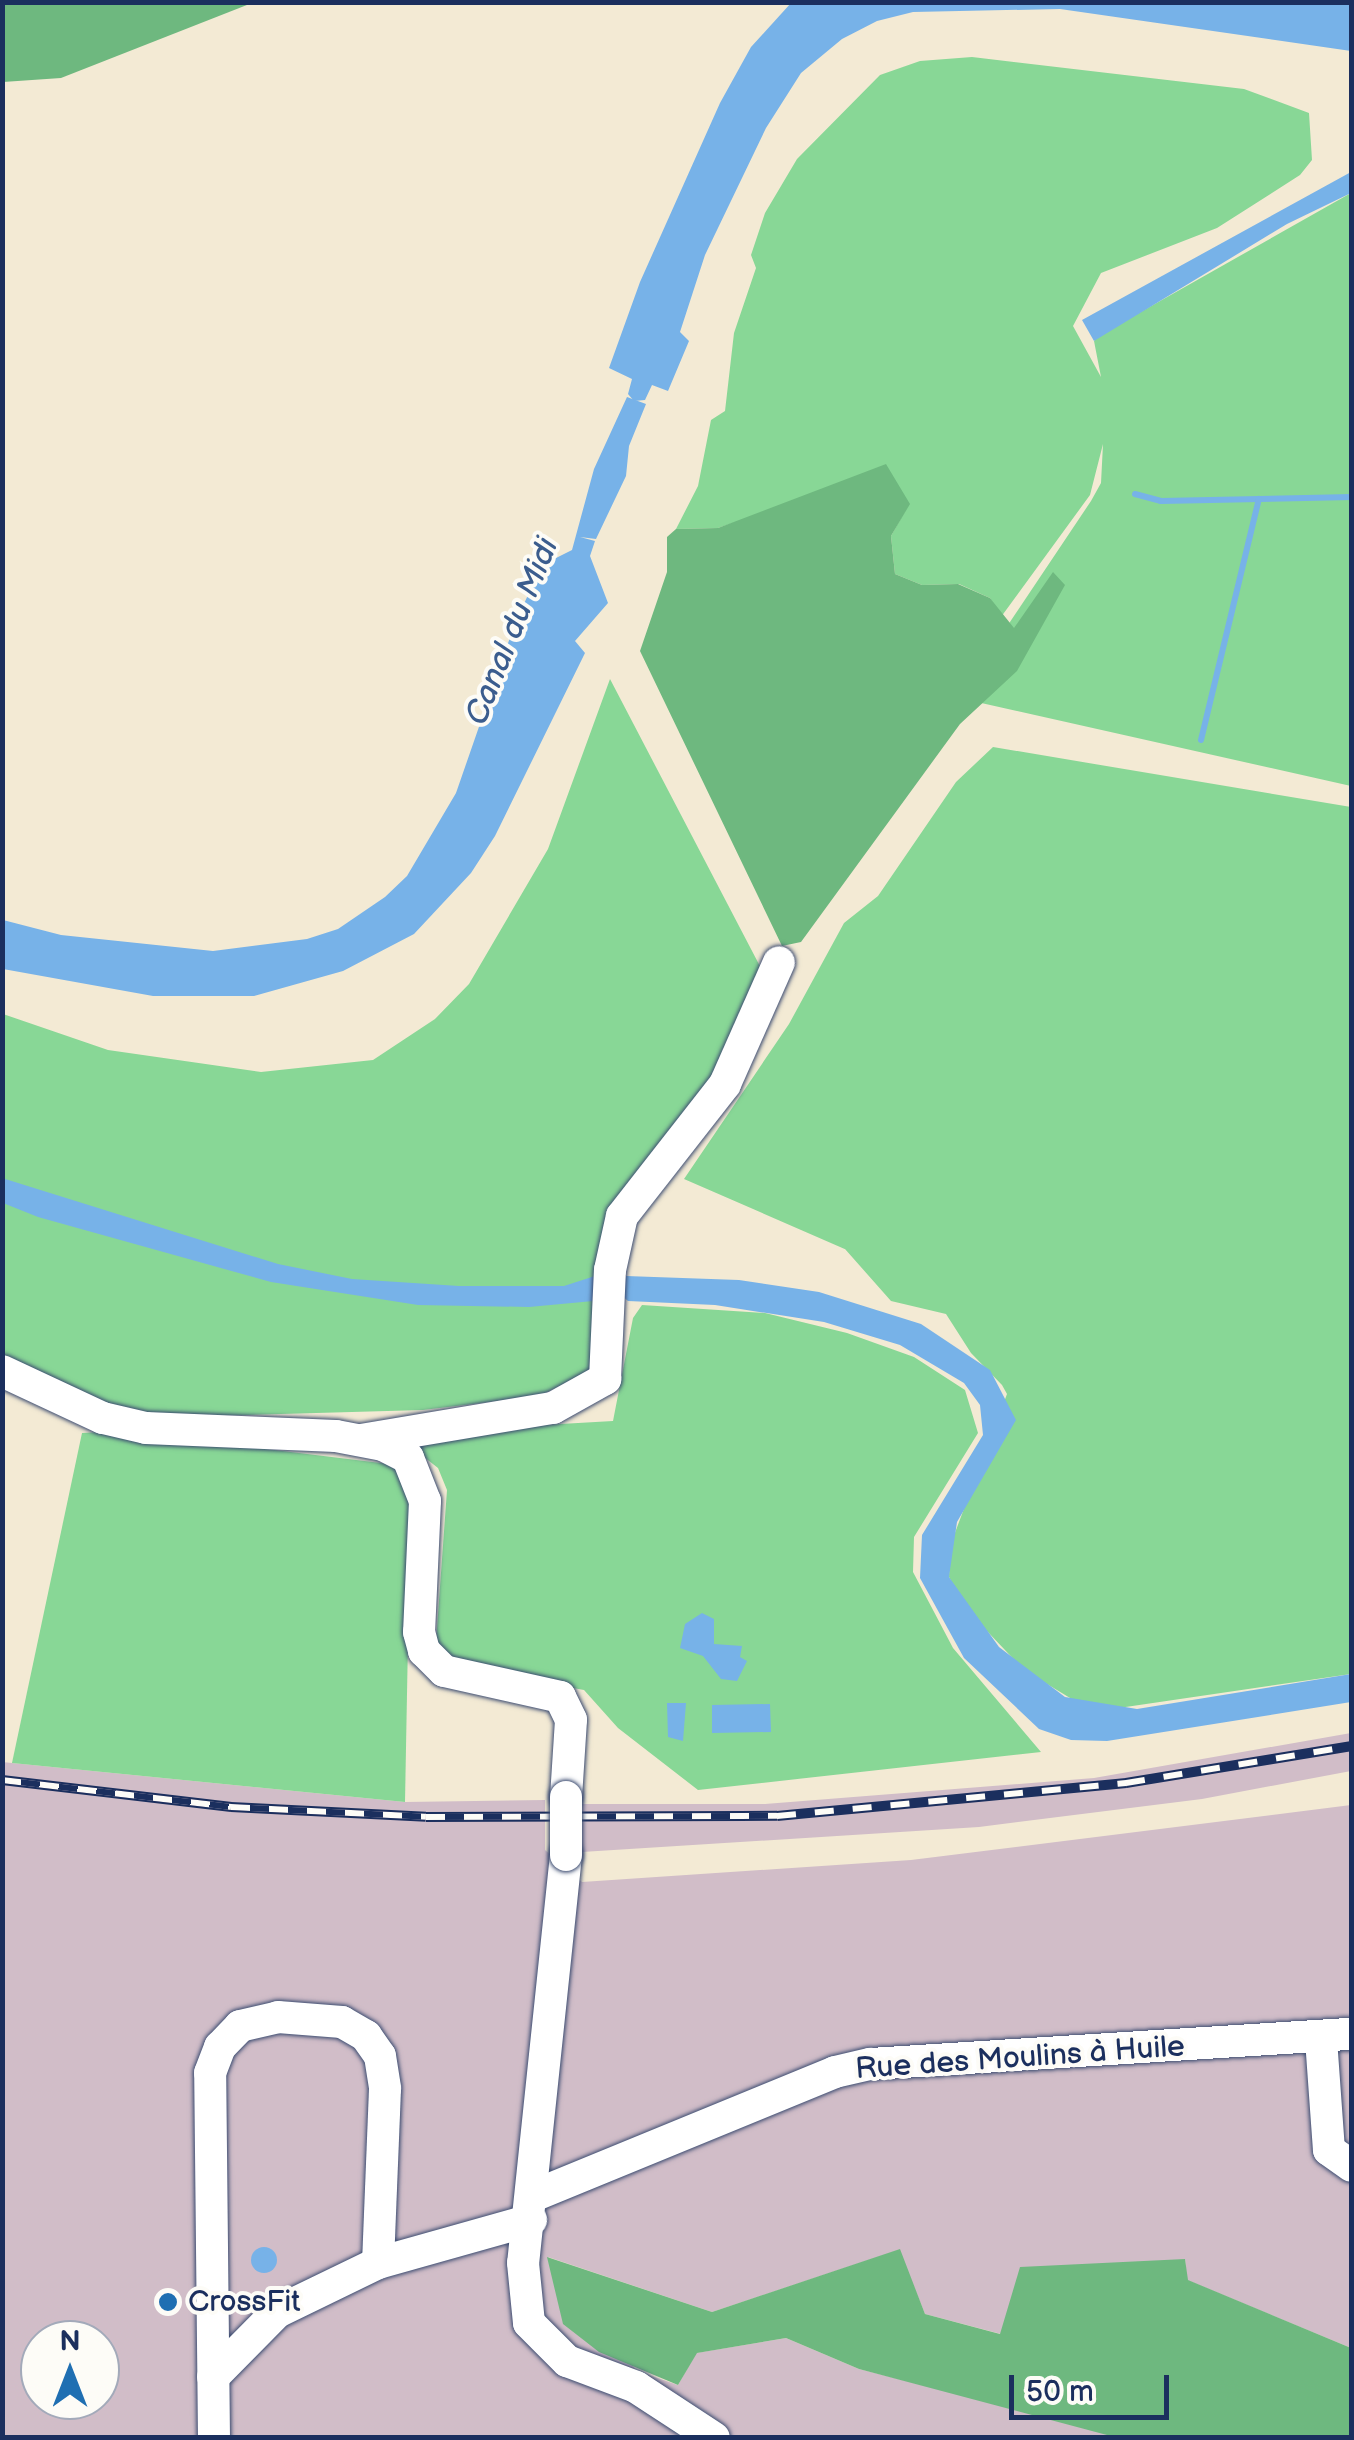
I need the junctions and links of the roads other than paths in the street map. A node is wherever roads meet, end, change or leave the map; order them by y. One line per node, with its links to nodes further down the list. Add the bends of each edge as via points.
1 (779, 962): 3 (street, via 726,1084 622,1216 610,1270 604,1379 553,1408)
2 (2, 1371): 3 (street, via 102,1418 146,1428)
3 (361, 1440): 6 (street, bridge, via 408,1458 421,1477 424,1651 444,1670 560,1697 570,1720 566,1855)
4 (1336, 2037): 5 (street, via 1329,2150); 6 (street, Rue des Moulins à Huile, via 871,2064 835,2072)
5 (1352, 2166)
6 (532, 2208): 7 (street, Rue des Moulins à Huile); 12 (street, via 524,2295 529,2323 568,2360 668,2404)
7 (378, 2263): 8 (street, via 386,2089 380,2056 366,2036 342,2022 258,2019 229,2036 210,2073); 9 (street, Rue des Moulins à Huile)
8 (212, 2308): 9 (street); 10 (street)
9 (277, 2312): 10 (street)
10 (213, 2377): 11 (street)
11 (214, 2438)
12 (714, 2438)

